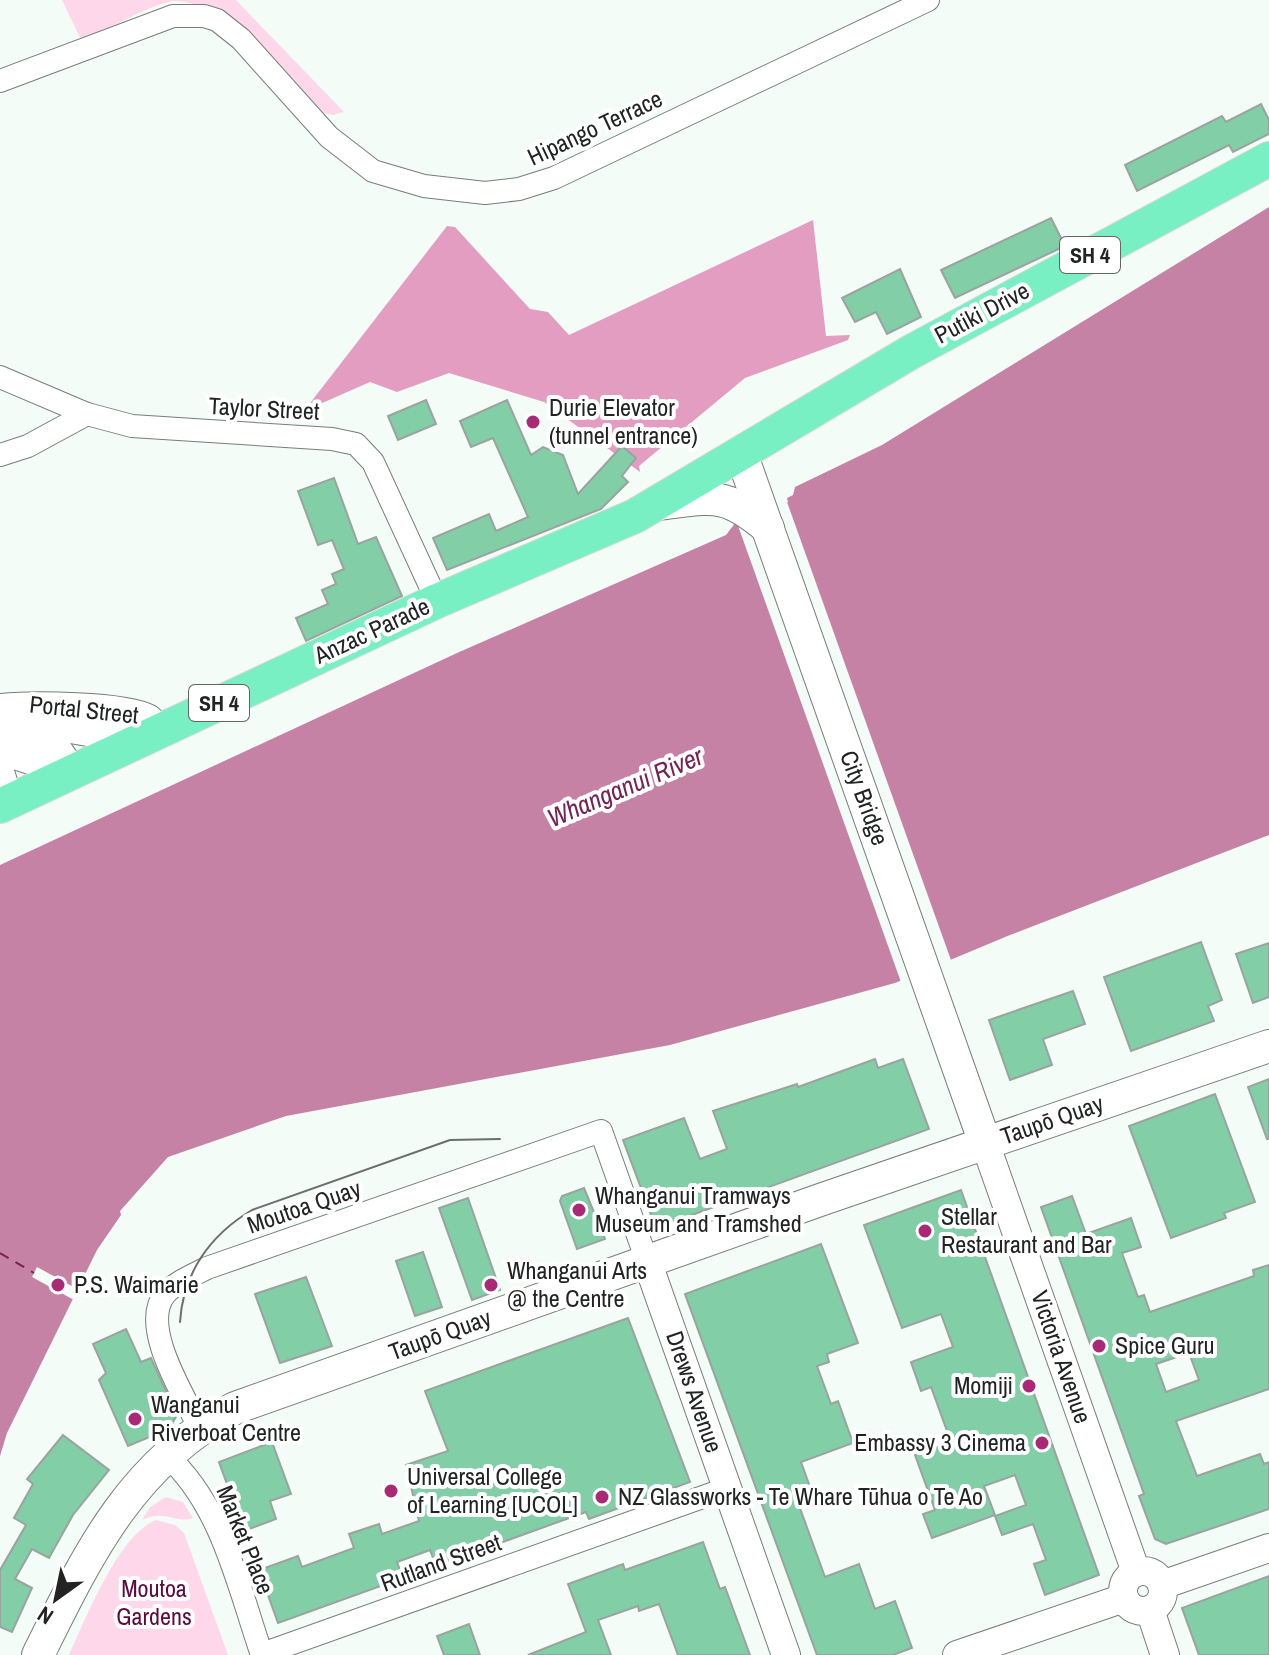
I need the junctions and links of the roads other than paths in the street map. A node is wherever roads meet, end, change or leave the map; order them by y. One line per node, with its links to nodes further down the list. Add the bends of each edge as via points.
1 (928, 0): 2 (street, Hipango Terrace, via 554,178 494,193 424,186 359,163 241,39 204,16 173,16)
2 (0, 81)
3 (1269, 159): 6 (main road, Putiki Drive / SH 4, via 911,352)
4 (0, 377): 5 (street, Taylor Street)
5 (87, 414): 7 (street); 10 (street, Taylor Street, via 160,429 356,444 373,462)
6 (741, 453): 8 (main road, Anzac Parade / SH 4); 9 (main road, City Bridge)
7 (0, 455)
8 (657, 504): 9 (main road, via 717,498); 10 (main road, Anzac Parade / SH 4)
9 (760, 518): 19 (main road, City Bridge)
10 (437, 601): 13 (main road, Anzac Parade / SH 4)
11 (0, 705): 13 (street, Portal Street, via 51,703 131,711 149,716)
12 (0, 730): 13 (street, Portal Street, via 32,722); 15 (street, Portal Street, via 42,737 56,746)
13 (150, 735): 15 (main road, Anzac Parade / SH 4)
14 (0, 750): 15 (street)
15 (66, 775): 16 (main road, Anzac Parade / SH 4)
16 (3, 793)
17 (1269, 1046): 19 (main road, Taupō Quay)
18 (601, 1131): 20 (street, Drews Avenue); 21 (street, Moutoa Quay, via 207,1268 175,1285 157,1309 155,1328)
19 (985, 1143): 20 (main road, Taupō Quay); 25 (street, Victoria Avenue)
20 (647, 1261): 21 (main road, Taupō Quay, via 235,1408); 23 (street, Drews Avenue)
21 (199, 1427): 22 (main road, Taupō Quay)
22 (165, 1454): 28 (main road, Taupō Quay, via 94,1546); 29 (street, Market Place, via 210,1509)
23 (728, 1488): 29 (street, Rutland Street); 30 (street, Drews Avenue)
24 (1269, 1548): 26 (street)
25 (1136, 1572): 26 (street, via 1151,1573); 27 (street, via 1124,1582)
26 (1156, 1597): 27 (street, via 1134,1609); 32 (street)
27 (1124, 1598): 31 (street)
28 (38, 1655)
29 (262, 1655)
30 (786, 1655)
31 (957, 1655)
32 (1165, 1655)

